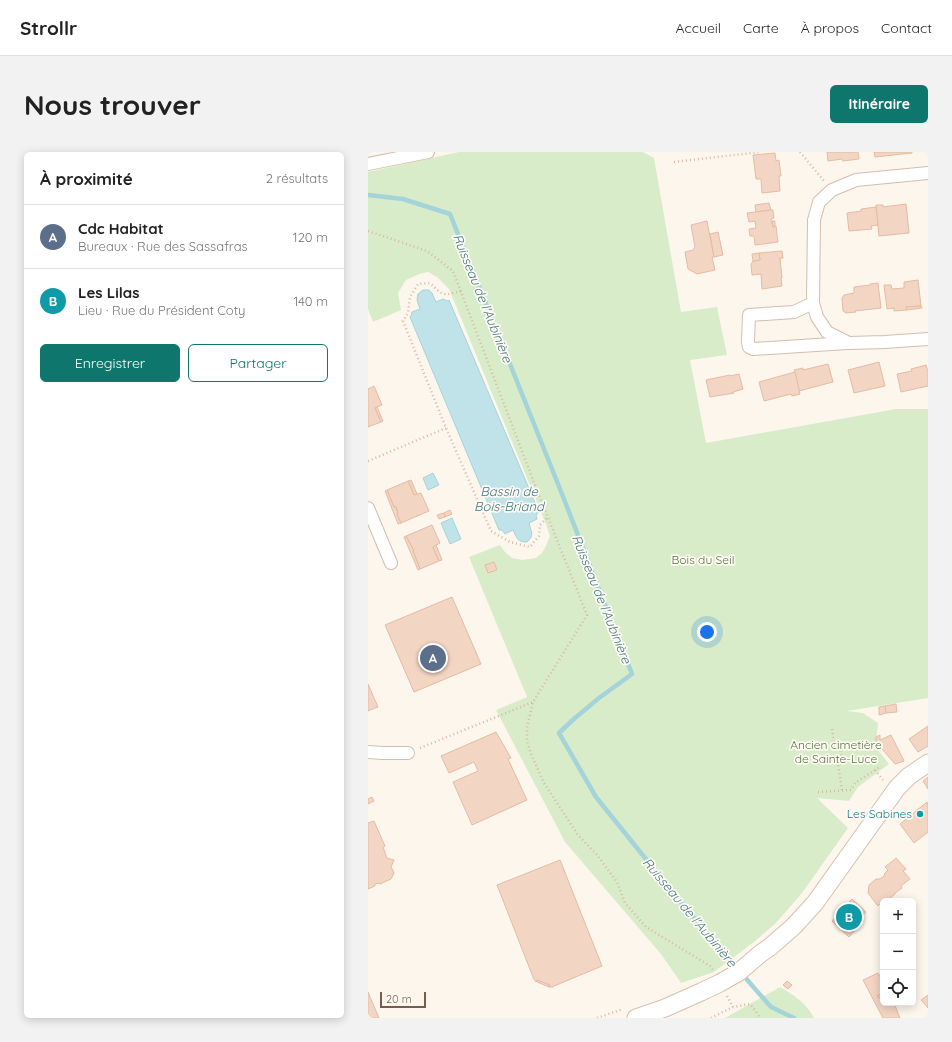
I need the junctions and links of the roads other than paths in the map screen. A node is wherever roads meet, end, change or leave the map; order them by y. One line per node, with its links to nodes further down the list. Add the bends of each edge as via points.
1 (428, 152): 2 (street)
2 (368, 164)
3 (928, 177): 4 (street, via 856,180 832,190 819,202 814,220)
4 (813, 303): 6 (street, via 817,317 827,332); 6 (street, via 794,312 749,315 748,347 753,349)
5 (928, 339): 6 (street)
6 (849, 343)
7 (368, 508): 8 (street)
8 (391, 563)
9 (368, 752): 10 (street)
10 (408, 753)
11 (928, 763): 12 (street, via 908,776 896,788 815,903 770,947 739,972 717,977 701,992)
12 (636, 1018)

